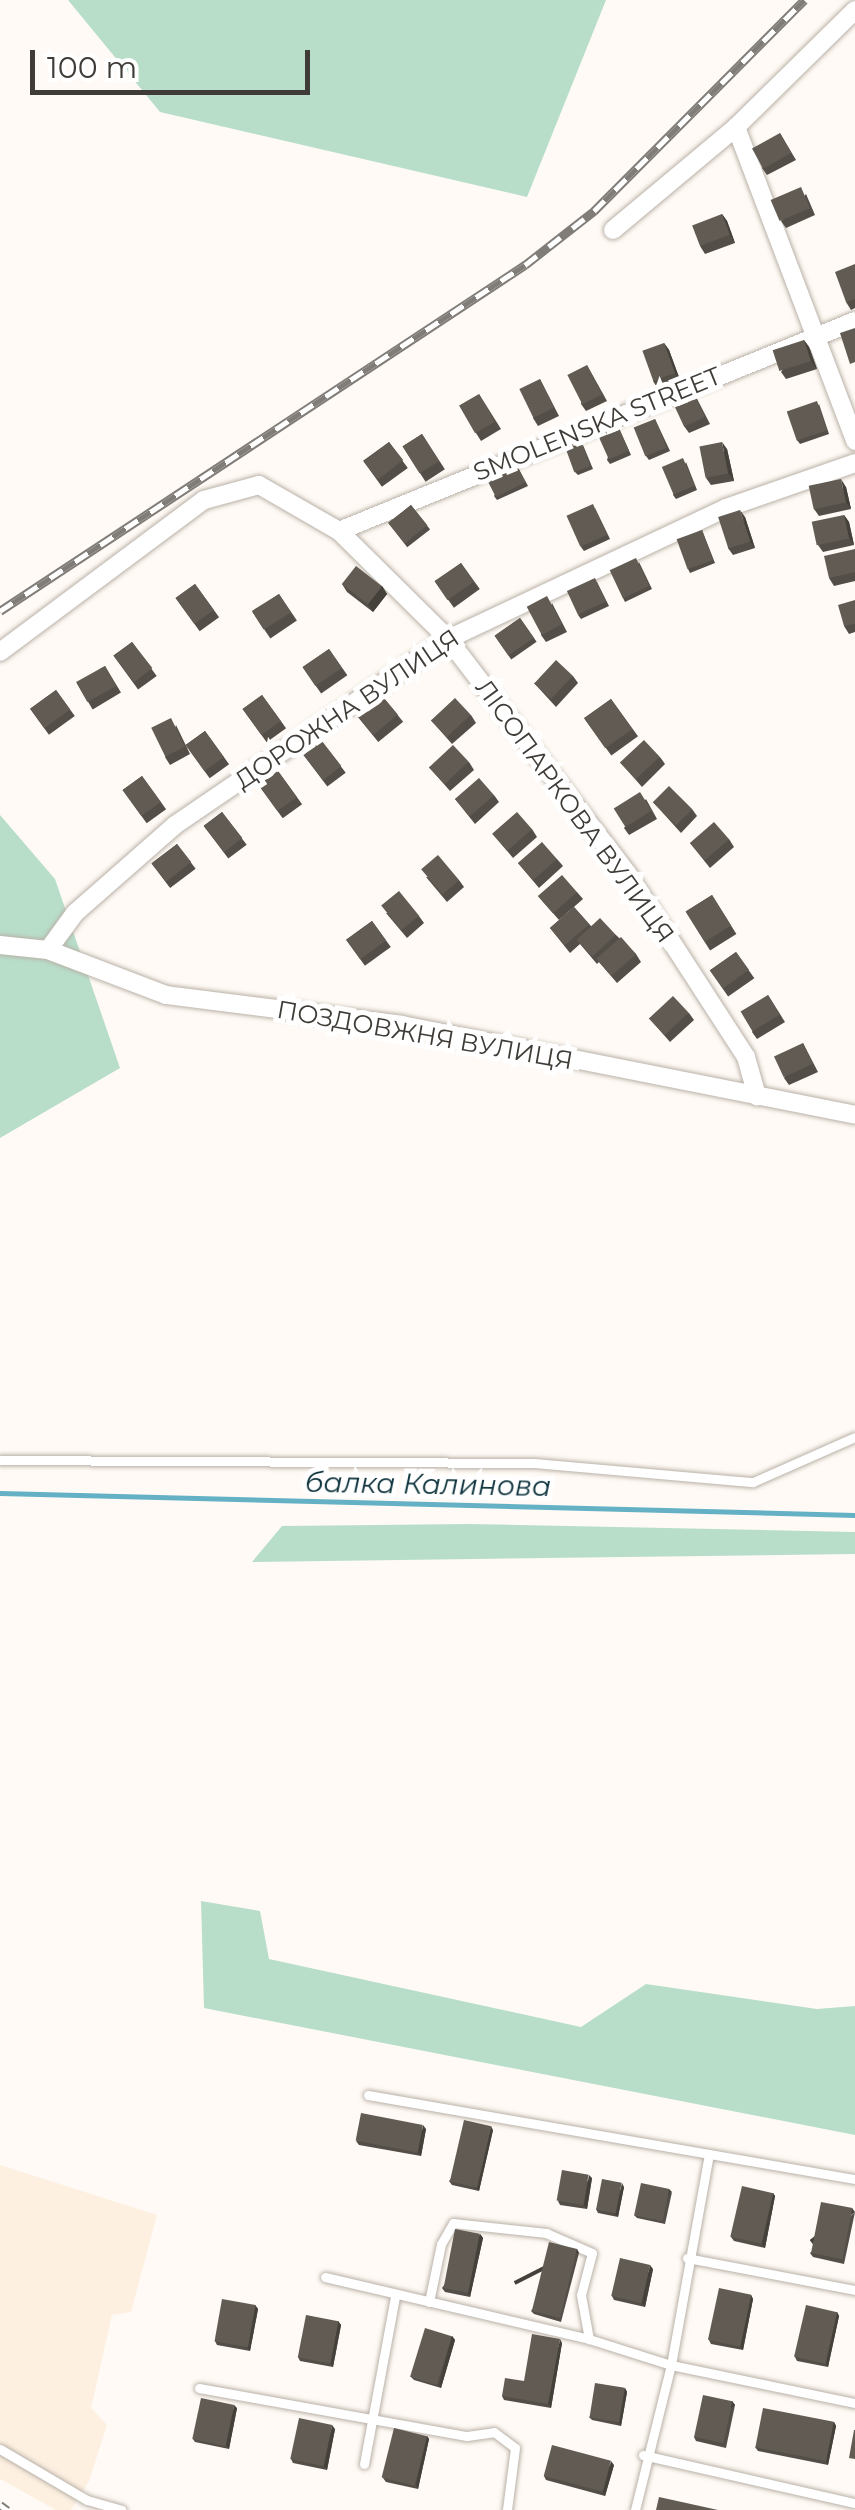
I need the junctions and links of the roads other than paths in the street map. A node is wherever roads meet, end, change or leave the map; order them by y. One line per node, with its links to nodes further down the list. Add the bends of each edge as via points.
1 (855, 10): 2 (street)
2 (736, 127): 3 (street); 5 (street)
3 (613, 230)
4 (855, 321): 5 (street, SMOLENSKA STREET)
5 (819, 333): 6 (street); 8 (street, SMOLENSKA STREET)
6 (855, 442)
7 (855, 463): 9 (street, ДОРОЖНА ВУЛИЦЯ, via 726,508)
8 (339, 531): 9 (street, ЛІСОПАРКОВА ВУЛИЦЯ); 10 (street, ЛІСОПАРКОВА ВУЛИЦЯ, via 259,485 204,500)
9 (448, 639): 12 (street, ДОРОЖНА ВУЛИЦЯ, via 176,825 75,913); 13 (street, ЛІСОПАРКОВА ВУЛИЦЯ, via 627,873 746,1058)
10 (0, 652)
11 (0, 945): 12 (street, ПОЗДОВЖНЯ ВУЛИЦЯ)
12 (48, 950): 13 (street, ПОЗДОВЖНЯ ВУЛИЦЯ, via 166,995 402,1026)
13 (757, 1096): 14 (street, ПОЗДОВЖНЯ ВУЛИЦЯ)
14 (855, 1115)
15 (855, 1437): 16 (lane, via 753,1482 534,1462)
16 (0, 1460)
17 (368, 2095): 18 (lane)
18 (709, 2154): 19 (lane); 20 (lane)
19 (855, 2179)
20 (687, 2258): 22 (lane); 26 (lane)
21 (324, 2277): 23 (lane)
22 (855, 2290)
23 (395, 2296): 24 (lane); 29 (lane)
24 (429, 2302): 25 (lane); 25 (lane, via 441,2244 453,2223 546,2233 592,2253 581,2295)
25 (589, 2339): 26 (lane)
26 (671, 2365): 28 (lane); 31 (lane)
27 (200, 2388): 29 (lane)
28 (855, 2403)
29 (370, 2420): 32 (lane); 35 (lane, via 504,2437 515,2448)
30 (0, 2449): 34 (lane, via 87,2500)
31 (644, 2455): 33 (lane); 36 (lane)
32 (364, 2464)
33 (855, 2504)
34 (122, 2510)
35 (507, 2510)
36 (635, 2510)

